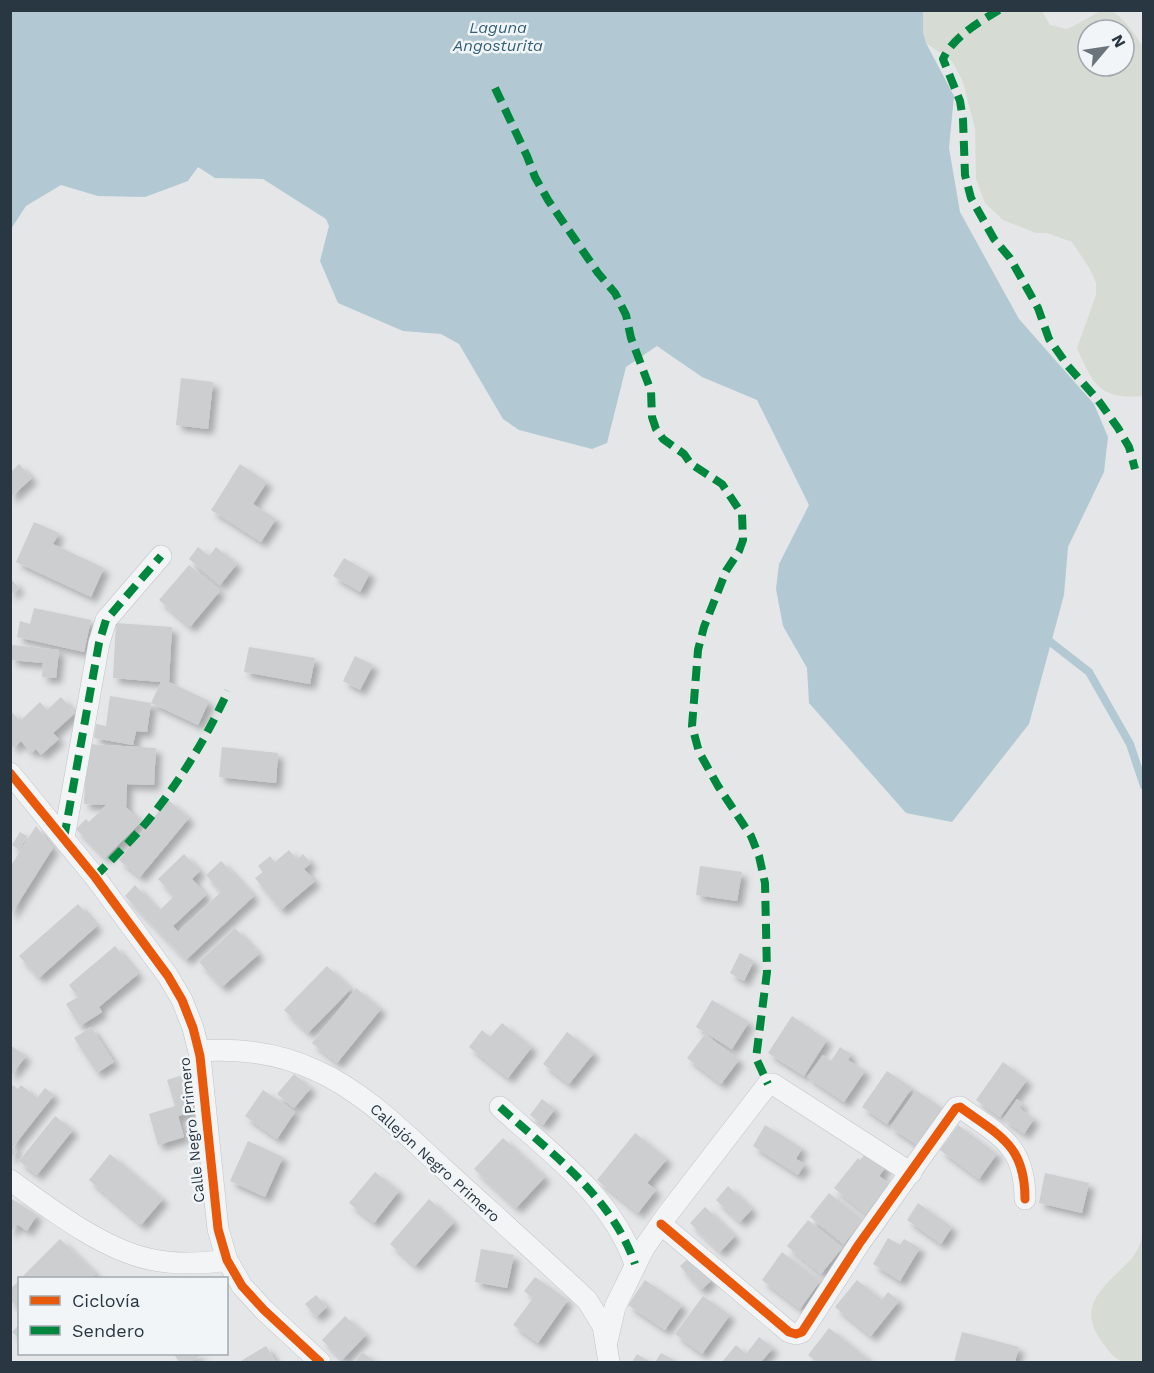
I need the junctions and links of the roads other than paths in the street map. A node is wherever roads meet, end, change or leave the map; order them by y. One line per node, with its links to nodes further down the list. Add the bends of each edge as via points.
1 (160, 556): 3 (street, via 106,620)
2 (10, 773): 3 (street, Calle Negro Primero)
3 (64, 838): 4 (street, Calle Negro Primero, via 168,976 182,1000)
4 (199, 1051): 10 (street, Calle Negro Primero, via 218,1229); 12 (street, Callejón Negro Primero, via 249,1051 291,1060 325,1075 379,1112 587,1299)
5 (500, 1107): 11 (street, via 602,1204 628,1242)
6 (911, 1173): 8 (street, via 953,1110 960,1107 1008,1142 1025,1178); 9 (street, via 768,1084); 9 (street, via 802,1332 796,1334)
7 (10, 1180): 10 (street, via 63,1218 147,1259 201,1264)
8 (1025, 1199)
9 (661, 1224): 11 (street)
10 (227, 1260): 13 (street, Calle Negro Primero, via 242,1286)
11 (635, 1264): 12 (street, via 615,1307)
12 (607, 1341): 14 (street, Callejón Negro Primero)
13 (320, 1362)
14 (609, 1362)

